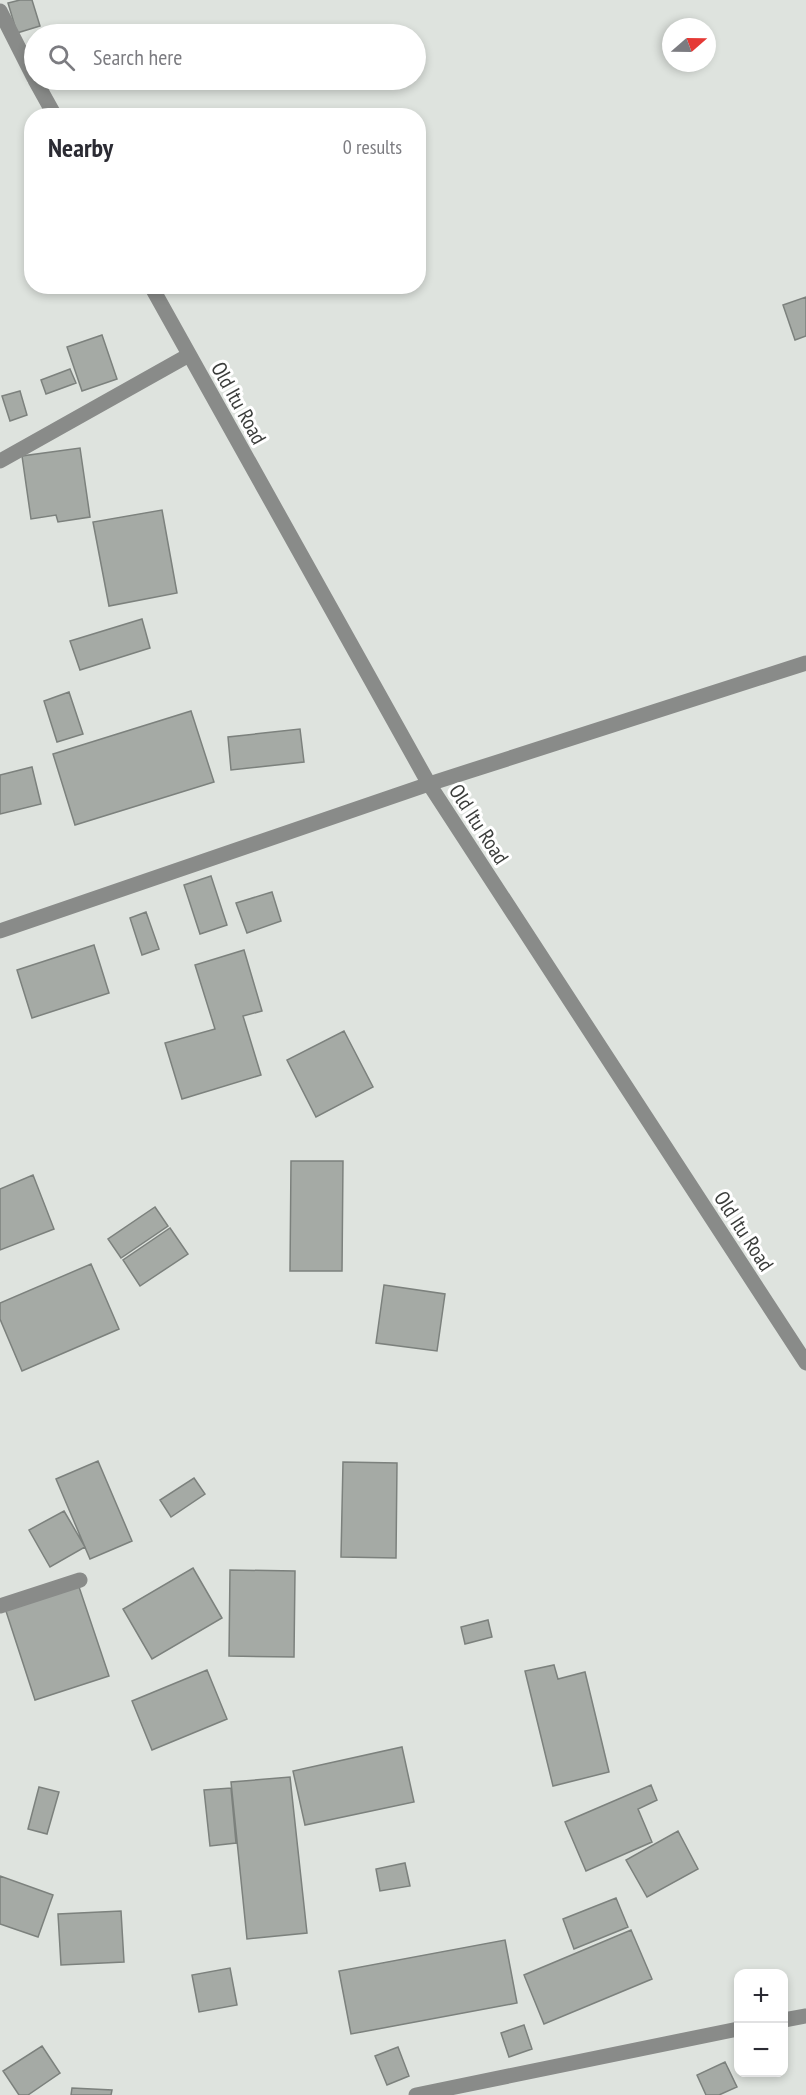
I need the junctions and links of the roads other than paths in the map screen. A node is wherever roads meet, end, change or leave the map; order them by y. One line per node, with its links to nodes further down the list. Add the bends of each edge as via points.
1 (0, 11): 2 (street)
2 (24, 58)
3 (41, 90): 4 (street)
4 (51, 108)
5 (155, 294): 6 (street, Old Itu Road)
6 (189, 355): 7 (street); 9 (street, Old Itu Road)
7 (0, 461)
8 (806, 663): 9 (street)
9 (429, 784): 10 (street); 11 (street, Old Itu Road)
10 (0, 931)
11 (806, 1364)
12 (80, 1580): 13 (street)
13 (0, 1606)
14 (806, 2016): 15 (street)
15 (788, 2019)
16 (734, 2030): 17 (street)
17 (416, 2095)

